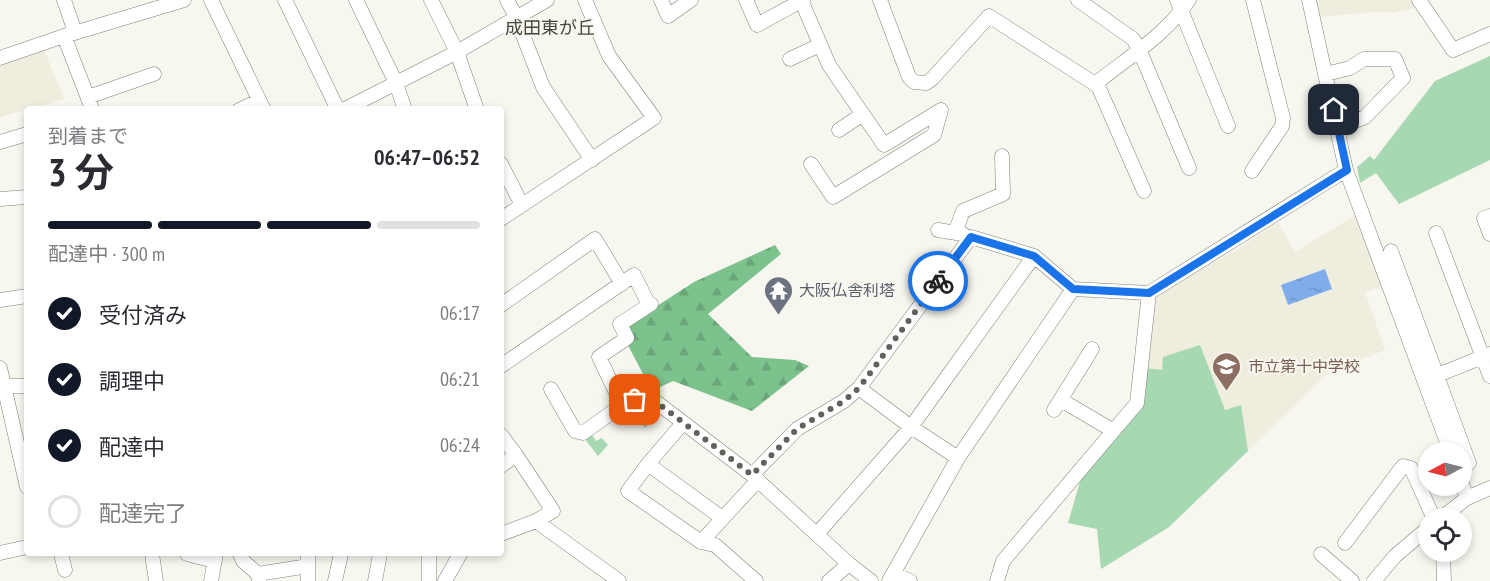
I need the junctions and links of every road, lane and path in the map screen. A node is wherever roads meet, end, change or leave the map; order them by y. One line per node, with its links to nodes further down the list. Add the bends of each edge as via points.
1 (64, 0): 21 (street)
2 (184, 0): 21 (street)
3 (211, 0): 32 (street)
4 (285, 0): 33 (street)
5 (356, 0): 30 (street)
6 (431, 0): 25 (street)
7 (507, 0): 20 (street)
8 (547, 0): 20 (street)
9 (585, 0): 44 (street, via 609,56 654,118)
10 (661, 0): 11 (street, via 668,15)
11 (691, 0)
12 (746, 0): 13 (street, via 757,25)
13 (802, 0): 23 (street)
14 (880, 0): 31 (street, via 914,82 932,79 988,16)
15 (1078, 0): 24 (street, via 1133,39)
16 (1252, 0): 49 (street, via 1283,118 1282,126)
17 (1309, 0): 29 (street)
18 (1419, 0): 22 (street, via 1454,50)
19 (1183, 3): 24 (street, via 1164,30); 38 (street)
20 (516, 17): 25 (street); 44 (street, via 543,87)
21 (70, 34): 26 (street); 28 (street, via 90,101)
22 (1490, 34)
23 (820, 45): 27 (street); 37 (street)
24 (1139, 49): 31 (street); 46 (street)
25 (457, 52): 30 (street); 36 (street)
26 (0, 58)
27 (790, 59)
28 (154, 74)
29 (1326, 74): 39 (street); 39 (street, via 1350,68 1364,59 1395,59 1403,78 1365,117)
30 (396, 83): 34 (street); 35 (street)
31 (1095, 84): 50 (street)
32 (261, 105)
33 (336, 106)
34 (351, 106)
35 (404, 106)
36 (476, 106)
37 (863, 114): 40 (street); 45 (street, via 884,145 941,111 934,135 833,197)
38 (1228, 126)
39 (1338, 128): 48 (street)
40 (839, 130)
41 (24, 135): 42 (street)
42 (0, 142)
43 (1002, 156): 57 (street, via 1004,194 963,211)
44 (592, 160): 53 (street)
45 (811, 164)
46 (1189, 168)
47 (504, 170): 53 (street)
48 (1347, 170): 65 (street); 74 (street)
49 (1252, 171)
50 (1144, 191)
51 (24, 196): 52 (street)
52 (0, 199)
53 (522, 205): 55 (street)
54 (1490, 216): 59 (street, via 1484,218)
55 (504, 217)
56 (938, 230): 57 (street)
57 (955, 233): 60 (street)
58 (1436, 233): 70 (street)
59 (1490, 234)
60 (971, 237): 62 (street); 77 (street)
61 (1391, 251): 74 (street)
62 (1034, 256): 64 (street); 81 (street)
63 (622, 284): 68 (street, via 595,239); 71 (street); 79 (street, via 634,275 649,302 620,324 627,338 599,357)
64 (1073, 289): 65 (street); 87 (street)
65 (1149, 293): 82 (street, via 1137,403)
66 (24, 296): 67 (street)
67 (0, 300)
68 (504, 303)
69 (1092, 349): 82 (street, via 1057,405)
70 (1486, 356): 73 (street); 74 (street)
71 (504, 364)
72 (0, 368): 75 (street)
73 (1490, 376)
74 (1430, 378): 84 (street); 85 (street)
75 (4, 386): 76 (street); 90 (street)
76 (24, 386)
77 (859, 388): 81 (street); 91 (street, via 797,429)
78 (551, 389): 79 (street, via 575,431 583,433)
79 (622, 405): 80 (street, via 647,395)
80 (683, 423): 89 (street); 91 (street)
81 (911, 427): 87 (street); 99 (street)
82 (1112, 430): 133 (street, via 1003,561)
83 (504, 439): 86 (street)
84 (1448, 442)
85 (1459, 442)
86 (516, 455): 88 (street); 97 (street, via 553,511)
87 (958, 458): 119 (street)
88 (504, 464)
89 (648, 464): 96 (street); 101 (street, via 628,491)
90 (24, 474)
91 (755, 478): 96 (street); 99 (street)
92 (1490, 488): 93 (street)
93 (1467, 498): 95 (street)
94 (1429, 508): 102 (street, via 1411,468 1403,466)
95 (1454, 508)
96 (722, 518): 101 (street)
97 (536, 521): 98 (street); 128 (street)
98 (504, 533)
99 (817, 534): 116 (street)
100 (1418, 536): 120 (street)
101 (701, 542): 129 (street, via 715,545)
102 (1345, 543)
103 (24, 548): 104 (street)
104 (0, 553)
105 (1321, 554): 134 (street)
106 (62, 556): 117 (street)
107 (152, 556): 121 (street)
108 (241, 556): 118 (street)
109 (341, 556): 124 (street)
110 (380, 556): 125 (street)
111 (429, 556): 126 (street)
112 (459, 556): 127 (street)
113 (215, 557): 122 (street)
114 (308, 560): 118 (street); 123 (street)
115 (1443, 562): 135 (street)
116 (849, 564): 130 (street); 131 (street)
117 (65, 570)
118 (259, 577)
119 (892, 578): 132 (street)
120 (1375, 580)
121 (156, 581)
122 (211, 581)
123 (308, 581)
124 (336, 581)
125 (375, 581)
126 (429, 581)
127 (446, 581)
128 (619, 581)
129 (756, 581)
130 (829, 581)
131 (871, 581)
132 (910, 581)
133 (997, 581)
134 (1352, 581)
135 (1444, 581)

